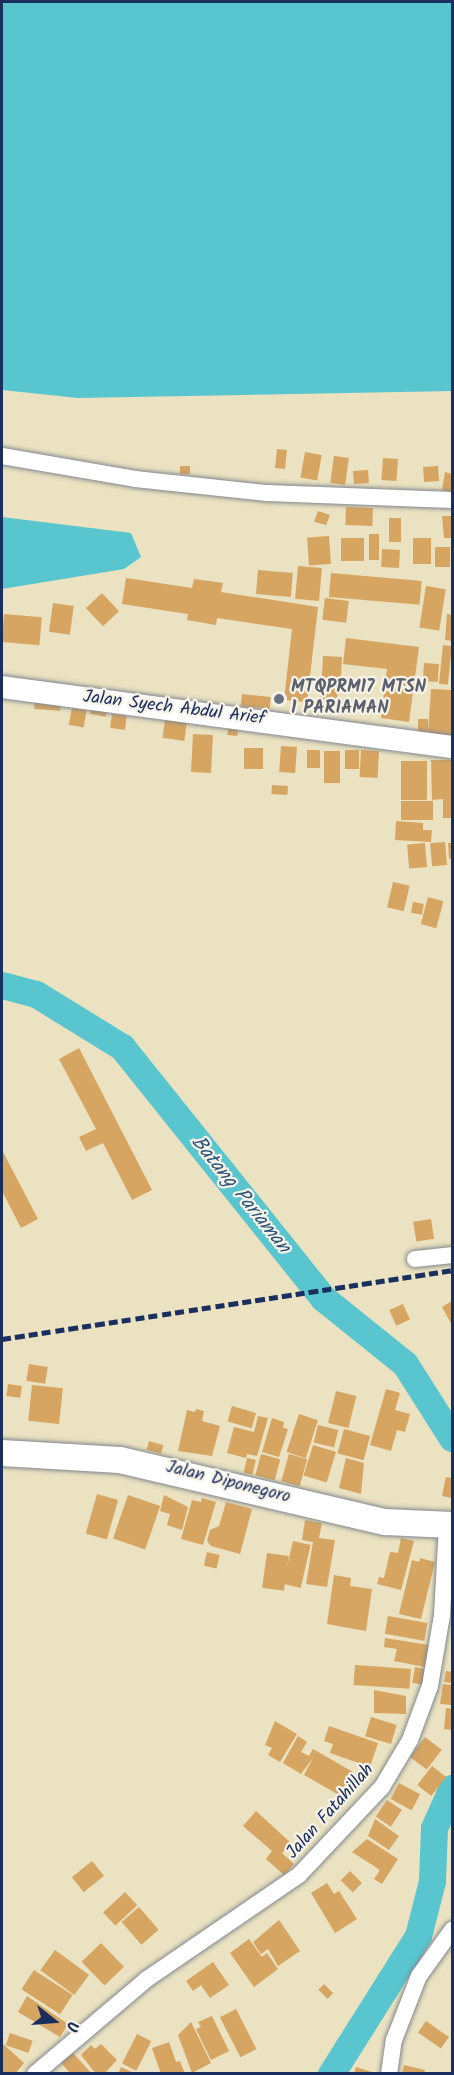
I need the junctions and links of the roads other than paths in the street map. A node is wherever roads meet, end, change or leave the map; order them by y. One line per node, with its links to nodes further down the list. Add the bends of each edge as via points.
1 (2, 456): 2 (street, via 135,478 267,493)
2 (453, 500)
3 (2, 687): 4 (street, Jalan Syech Abdul Arief)
4 (453, 747)
5 (453, 1255): 6 (street)
6 (415, 1259)
7 (2, 1453): 8 (main road, Jalan Diponegoro, via 158,1466 385,1522)
8 (450, 1525): 10 (street, Jalan Fatahillah, via 442,1616 430,1686 410,1740 382,1787 299,1875 147,1979)
9 (453, 1930): 11 (street, via 419,1976 394,2040)
10 (35, 2073)
11 (389, 2073)

